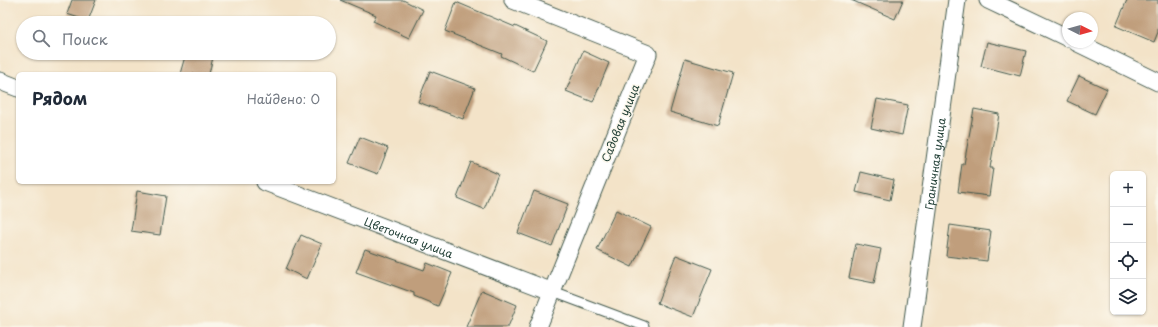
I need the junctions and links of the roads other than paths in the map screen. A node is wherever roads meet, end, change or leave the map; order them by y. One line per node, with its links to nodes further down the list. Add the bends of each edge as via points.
1 (513, 0): 10 (street, Садовая улица, via 648,54)
2 (958, 0): 13 (street, Граничная улица)
3 (988, 0): 4 (street)
4 (1062, 35)
5 (1088, 48): 7 (street)
6 (0, 81): 8 (street)
7 (1158, 82)
8 (16, 87)
9 (270, 184): 10 (street, Цветочная улица)
10 (553, 292): 11 (lane); 12 (street, Садовая улица)
11 (644, 326)
12 (538, 327)
13 (912, 327)

